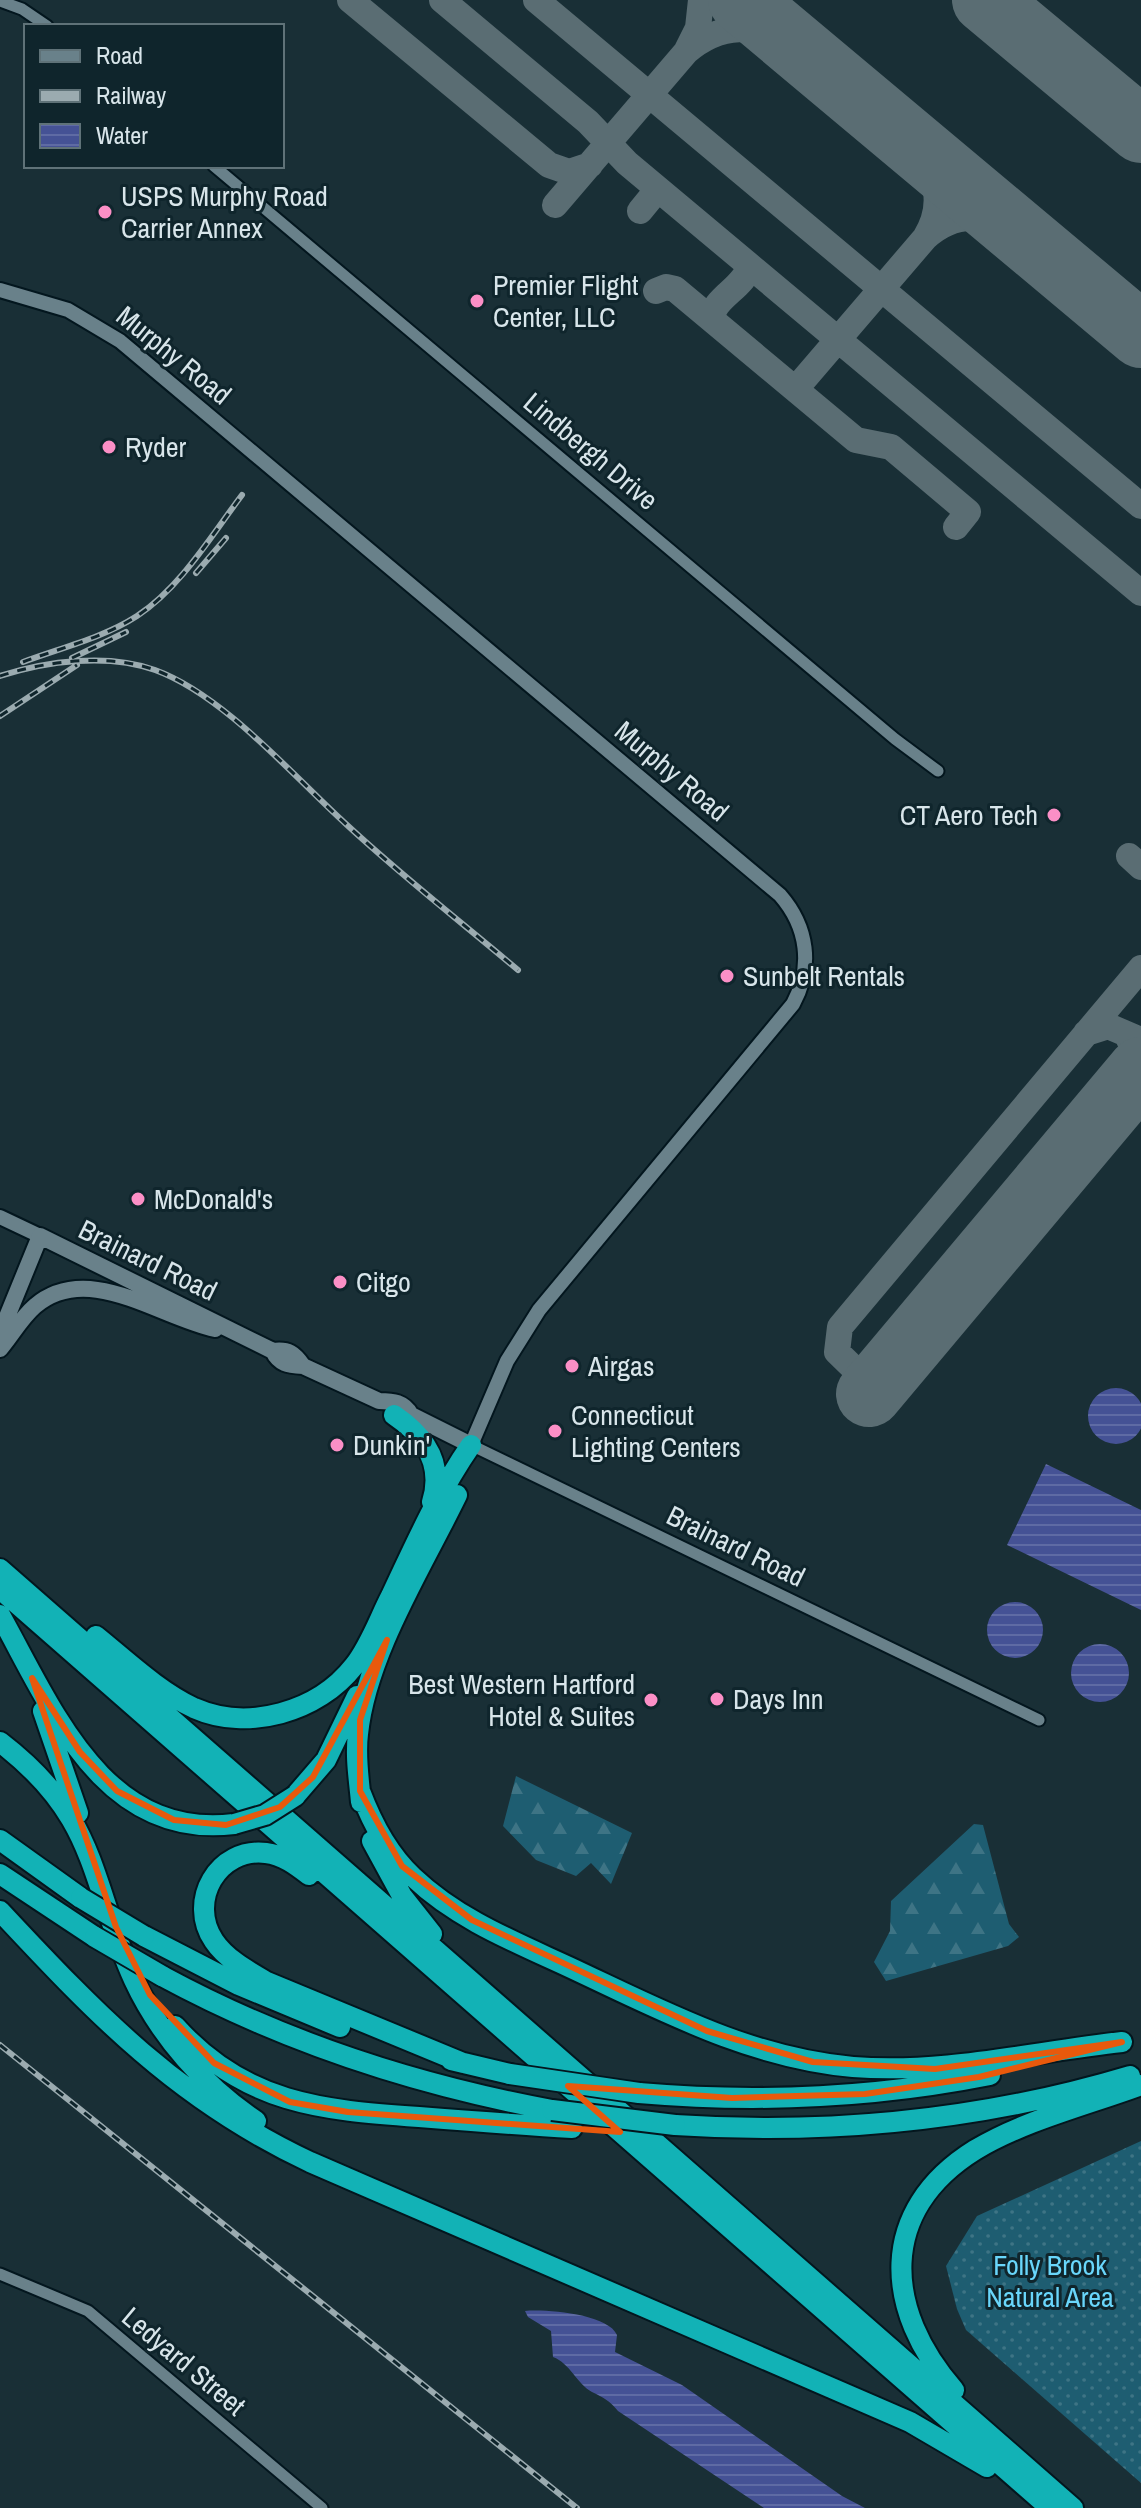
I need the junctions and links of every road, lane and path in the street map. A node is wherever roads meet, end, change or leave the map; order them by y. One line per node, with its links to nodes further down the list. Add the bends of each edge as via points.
1 (0, 1): 2 (street)
2 (44, 24)
3 (216, 168): 5 (street, Lindbergh Drive)
4 (0, 290): 12 (street, Murphy Road, via 68,310 120,341 780,895 798,922 805,970 793,1004 529,1324)
5 (938, 771)
6 (0, 1217): 7 (street, Brainard Road)
7 (40, 1236): 8 (main road); 9 (main road, Brainard Road)
8 (0, 1334)
9 (241, 1335): 10 (main road, via 187,1323 108,1291 80,1288 36,1305); 11 (main road, Brainard Road, via 273,1351 277,1360 303,1366)
10 (0, 1349)
11 (395, 1410): 12 (main road, Brainard Road); 13 (highway, via 426,1444 435,1464 436,1487)
12 (471, 1445): 13 (highway); 18 (highway, via 466,1476); 20 (street, Brainard Road)
13 (425, 1525): 14 (highway, via 352,1668 310,1702 262,1717 212,1714 175,1698)
14 (0, 1557)
15 (0, 1569): 28 (highway)
16 (0, 1589): 28 (highway)
17 (0, 1615): 19 (highway)
18 (387, 1640): 19 (highway, bridge, via 326,1760 295,1796 272,1811 234,1824 174,1820 117,1791 80,1752); 22 (highway, via 360,1720)
19 (32, 1678): 24 (highway)
20 (1039, 1720)
21 (0, 1742): 24 (highway, via 48,1783)
22 (360, 1791): 28 (highway, via 371,1839 402,1896 473,1973); 29 (highway, via 391,1851 451,1908 734,2042 831,2065 910,2070)
23 (0, 1840): 30 (highway, bridge, via 81,1898 239,1985 308,2015)
24 (87, 1848): 27 (highway)
25 (0, 1874): 33 (highway, bridge, via 162,1976 257,2023 353,2060 444,2087 552,2110)
26 (0, 1911): 34 (highway, via 114,2031 182,2086 275,2145)
27 (116, 1927): 33 (highway, via 150,1995 178,2030 214,2063 297,2104 572,2128); 34 (highway, via 151,2011 217,2091 290,2144)
28 (496, 2013): 30 (highway, via 456,1995 283,1857 257,1852 239,1856 214,1876 205,1895 205,1923 214,1941 237,1963 282,1989); 36 (highway); 39 (highway)
29 (1132, 2039): 30 (highway, bridge, via 1005,2072 884,2092 773,2098 639,2093)
30 (463, 2063)
31 (1141, 2073): 33 (highway, via 1036,2101 939,2117 828,2127)
32 (1141, 2085): 36 (highway, via 972,2152 924,2198 903,2237 902,2285 923,2347 956,2392 1017,2448)
33 (680, 2129)
34 (411, 2205): 38 (highway, via 910,2422 971,2456)
35 (0, 2274): 37 (street, Ledyard Street, via 88,2311)
36 (1037, 2476): 40 (highway)
37 (322, 2508)
38 (1037, 2508)
39 (1050, 2508)
40 (1073, 2508)

